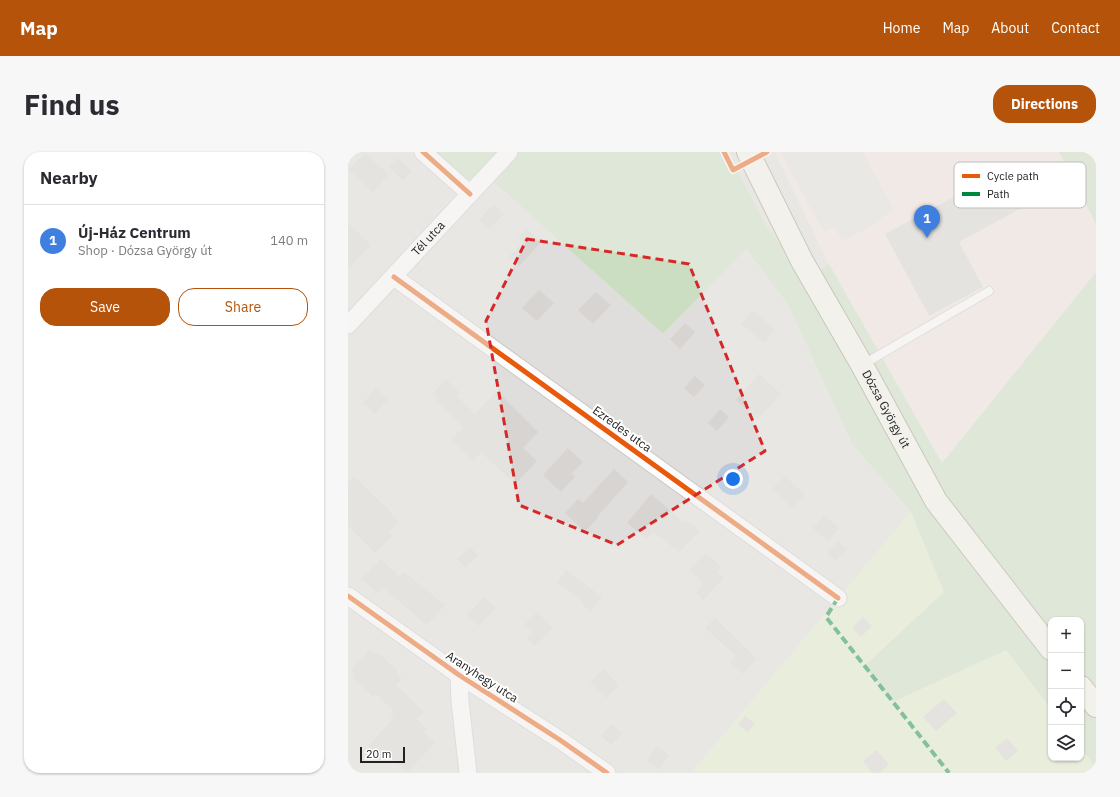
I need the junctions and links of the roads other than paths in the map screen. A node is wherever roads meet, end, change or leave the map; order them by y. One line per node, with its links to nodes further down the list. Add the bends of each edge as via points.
1 (423, 152): 4 (street)
2 (509, 152): 4 (street, Tél utca)
3 (748, 152): 8 (main road, Dózsa György út, via 802,261)
4 (470, 194): 5 (street, Tél utca)
5 (394, 277): 7 (street, Tél utca); 10 (street, Ezredes utca)
6 (989, 291): 8 (lane)
7 (348, 325)
8 (862, 365): 11 (main road, Dózsa György út, via 936,501)
9 (348, 596): 12 (street, Aranyhegy utca)
10 (838, 598)
11 (1048, 645)
12 (459, 675): 15 (street); 16 (street, Aranyhegy utca)
13 (1083, 689): 14 (main road)
14 (1096, 706)
15 (468, 773)
16 (607, 773)

